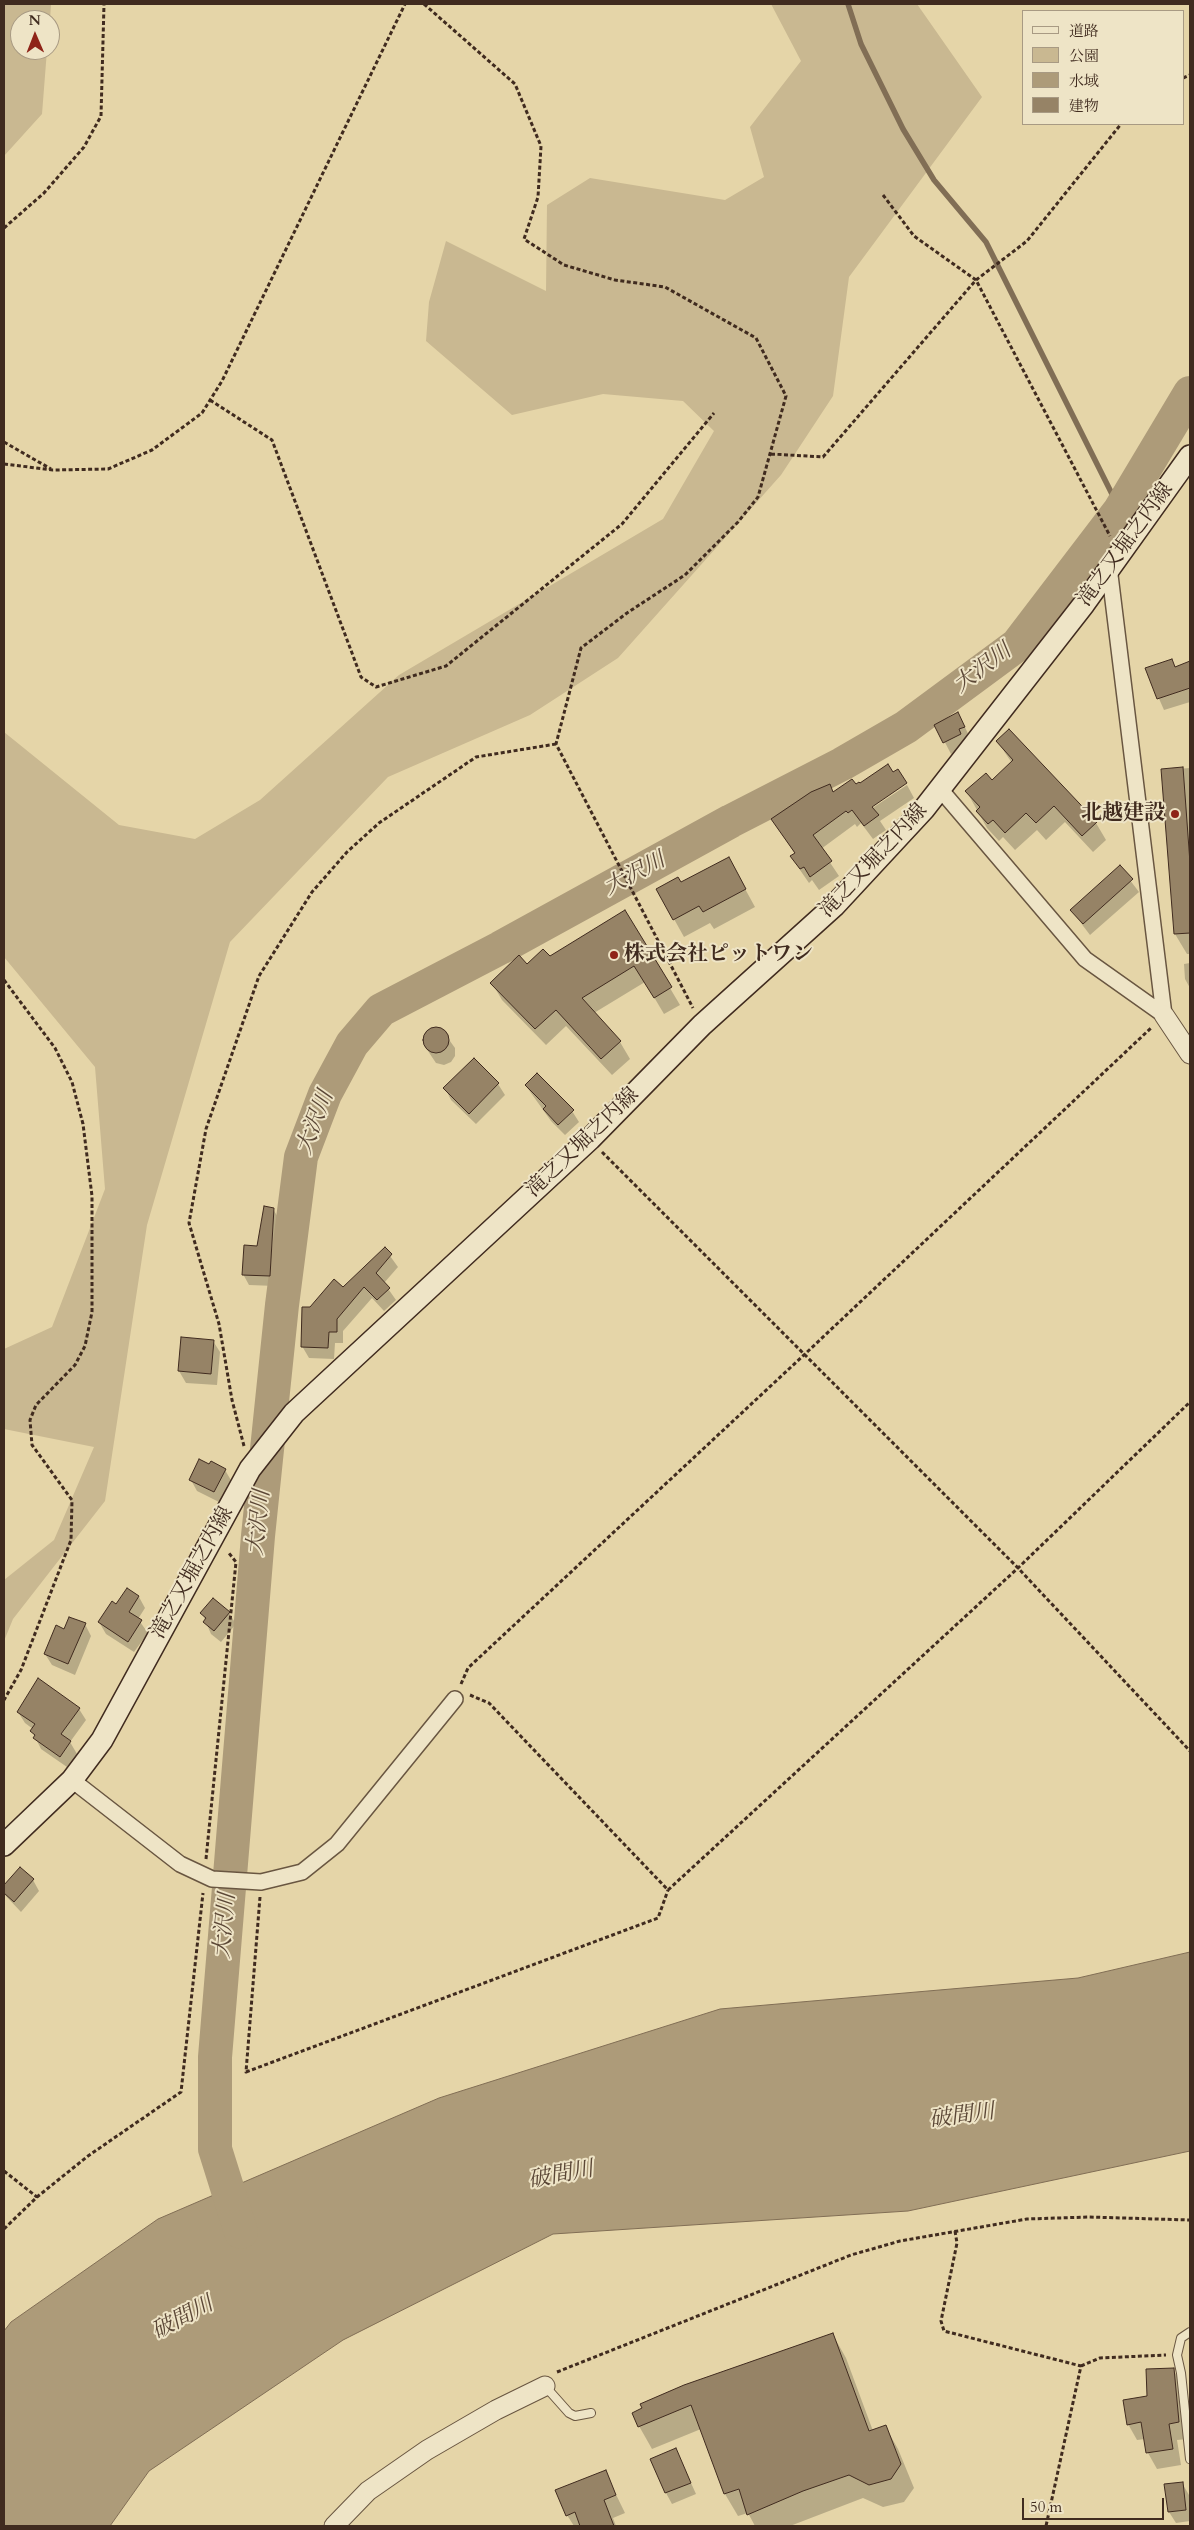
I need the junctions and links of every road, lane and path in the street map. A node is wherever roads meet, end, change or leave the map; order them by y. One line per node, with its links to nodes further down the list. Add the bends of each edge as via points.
1 (104, 4): 6 (path, via 102,116 84,146 44,194)
2 (405, 4): 8 (path)
3 (424, 4): 11 (path, via 515,84 541,146 538,196 524,239 564,265 615,280 665,287 756,338 786,396)
4 (1120, 125): 7 (path, via 1028,241)
5 (883, 195): 7 (path, via 914,236)
6 (4, 228)
7 (976, 280): 11 (path, via 823,457); 15 (path)
8 (210, 400): 9 (path, via 272,440 360,678 376,687 446,666 622,524); 14 (path, via 202,412 152,450 108,469)
9 (714, 413)
10 (4, 442): 14 (path)
11 (771, 454): 16 (path, via 758,497 738,522 685,575 581,648)
12 (1190, 456): 15 (main road, 滝之又堀之内線)
13 (4, 464): 14 (path)
14 (53, 470)
15 (1114, 560): 17 (main road, 滝之又堀之内線, via 1084,604); 19 (street)
16 (556, 744): 20 (path); 25 (path, via 476,757 379,823 347,852 312,892 259,976 206,1129 189,1223 218,1324 232,1400)
17 (940, 789): 19 (street, via 1085,959); 20 (main road, 滝之又堀之内線, via 834,906)
18 (4, 980): 29 (path, via 55,1048 72,1082 81,1116 92,1196 92,1312 85,1346 75,1365 36,1405 30,1420 32,1445 72,1500 71,1540 21,1670)
19 (1164, 1015): 21 (street); 23 (path)
20 (702, 1026): 22 (main road, 滝之又堀之内線)
21 (1190, 1054)
22 (590, 1139): 23 (path); 25 (main road, 滝之又堀之内線, via 294,1413)
23 (805, 1354): 27 (path); 28 (path, via 468,1668)
24 (1190, 1402): 27 (path)
25 (251, 1468): 26 (main road, 滝之又堀之内線)
26 (214, 1533): 31 (main road, 滝之又堀之内線, via 102,1740); 33 (path, via 236,1562)
27 (1018, 1568): 30 (path); 35 (path)
28 (455, 1699): 34 (street, via 337,1844 302,1872); 35 (path, via 472,1694 489,1702)
29 (4, 1700)
30 (1190, 1751)
31 (72, 1780): 32 (main road, 滝之又堀之内線); 33 (street, via 180,1864)
32 (4, 1845)
33 (208, 1877): 34 (street); 37 (path, via 181,2092 88,2156)
34 (260, 1882): 35 (path, via 246,2072 658,1918)
35 (668, 1890)
36 (4, 2171): 37 (path)
37 (37, 2196): 39 (path)
38 (1190, 2220): 40 (path, via 1089,2217 1027,2220)
39 (4, 2229)
40 (954, 2231): 43 (path, via 957,2243 941,2321 944,2331); 44 (path, via 900,2241 851,2255 558,2370)
41 (1190, 2332): 42 (lane, via 1181,2338)
42 (1177, 2355): 43 (path, via 1100,2358); 46 (lane, via 1182,2373)
43 (1081, 2366): 48 (path)
44 (545, 2386): 45 (lane, via 569,2413 575,2416); 47 (street, via 427,2450 368,2491)
45 (591, 2413)
46 (1190, 2459)
47 (334, 2526)
48 (1046, 2526)

